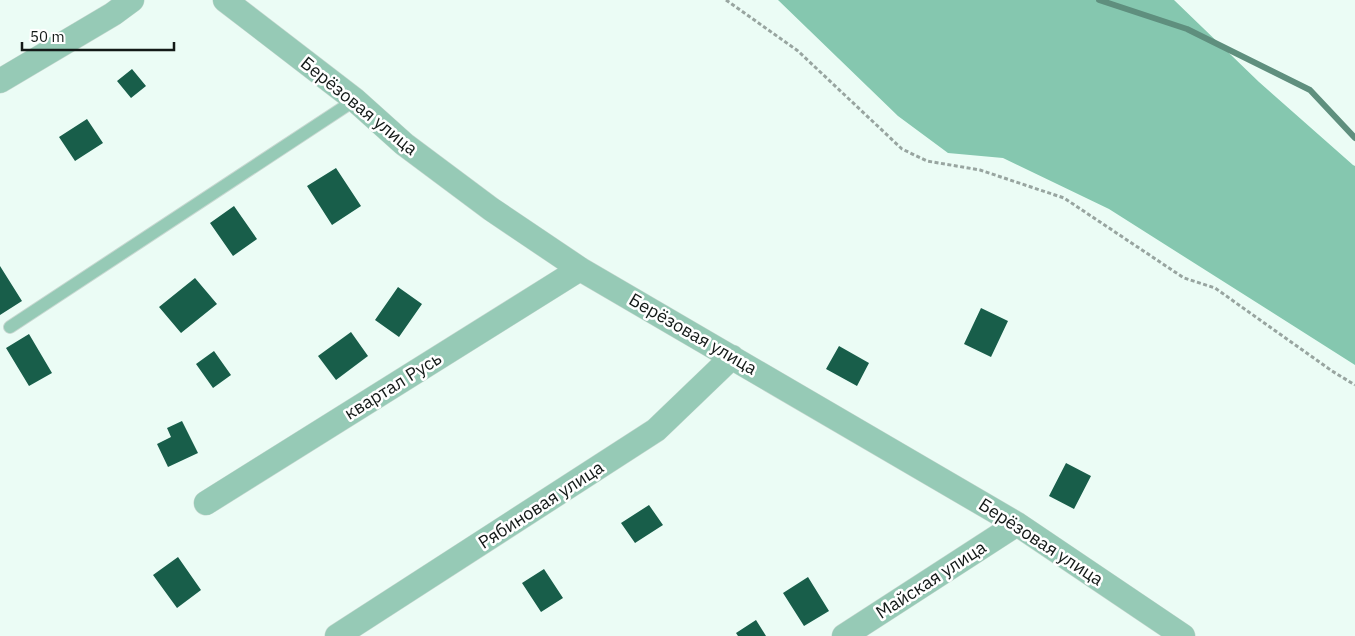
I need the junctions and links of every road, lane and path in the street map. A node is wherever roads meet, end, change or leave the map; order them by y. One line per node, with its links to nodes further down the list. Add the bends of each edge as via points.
1 (132, 0): 4 (street)
2 (225, 0): 6 (street, Берёзовая улица)
3 (726, 0): 10 (path, via 798,52 902,149 927,162 980,170 1064,198 1184,278 1215,288)
4 (110, 7): 5 (street)
5 (0, 81)
6 (355, 100): 7 (street, Берёзовая улица, via 404,144 491,210); 8 (lane)
7 (580, 269): 9 (street, Берёзовая улица); 11 (street, квартал Русь)
8 (10, 327)
9 (732, 357): 12 (street, Берёзовая улица); 13 (street, Рябиновая улица, via 656,430)
10 (1355, 385)
11 (206, 503)
12 (1017, 524): 14 (street, Майская улица); 15 (street, Берёзовая улица)
13 (337, 636)
14 (844, 636)
15 (1183, 636)

